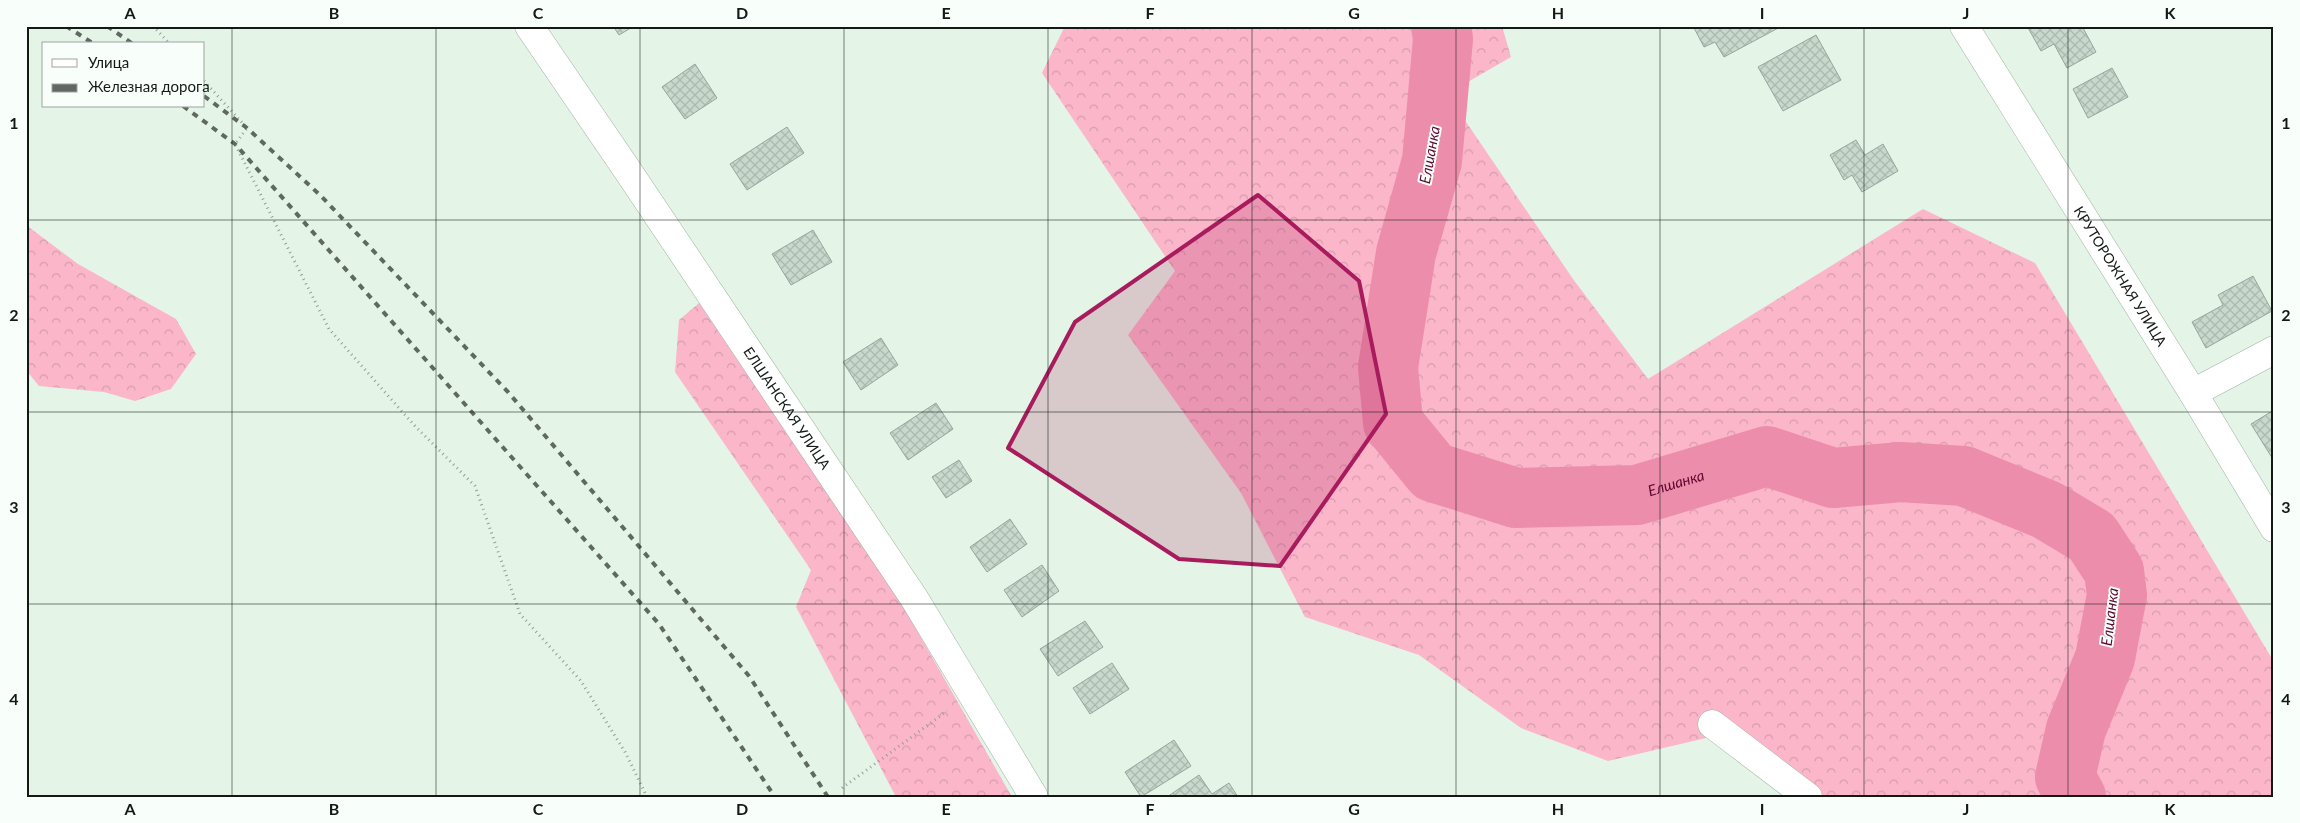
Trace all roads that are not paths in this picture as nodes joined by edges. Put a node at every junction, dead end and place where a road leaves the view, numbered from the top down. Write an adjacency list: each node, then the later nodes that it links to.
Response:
1 (529, 26): 7 (main road, ЕЛШАНСКАЯ УЛИЦА)
2 (1964, 26): 4 (main road, КРУТОРОЖНАЯ УЛИЦА)
3 (2274, 350): 4 (main road)
4 (2193, 393): 5 (main road, КРУТОРОЖНАЯ УЛИЦА)
5 (2274, 528)
6 (1712, 724): 8 (main road)
7 (1034, 797)
8 (1808, 797)

